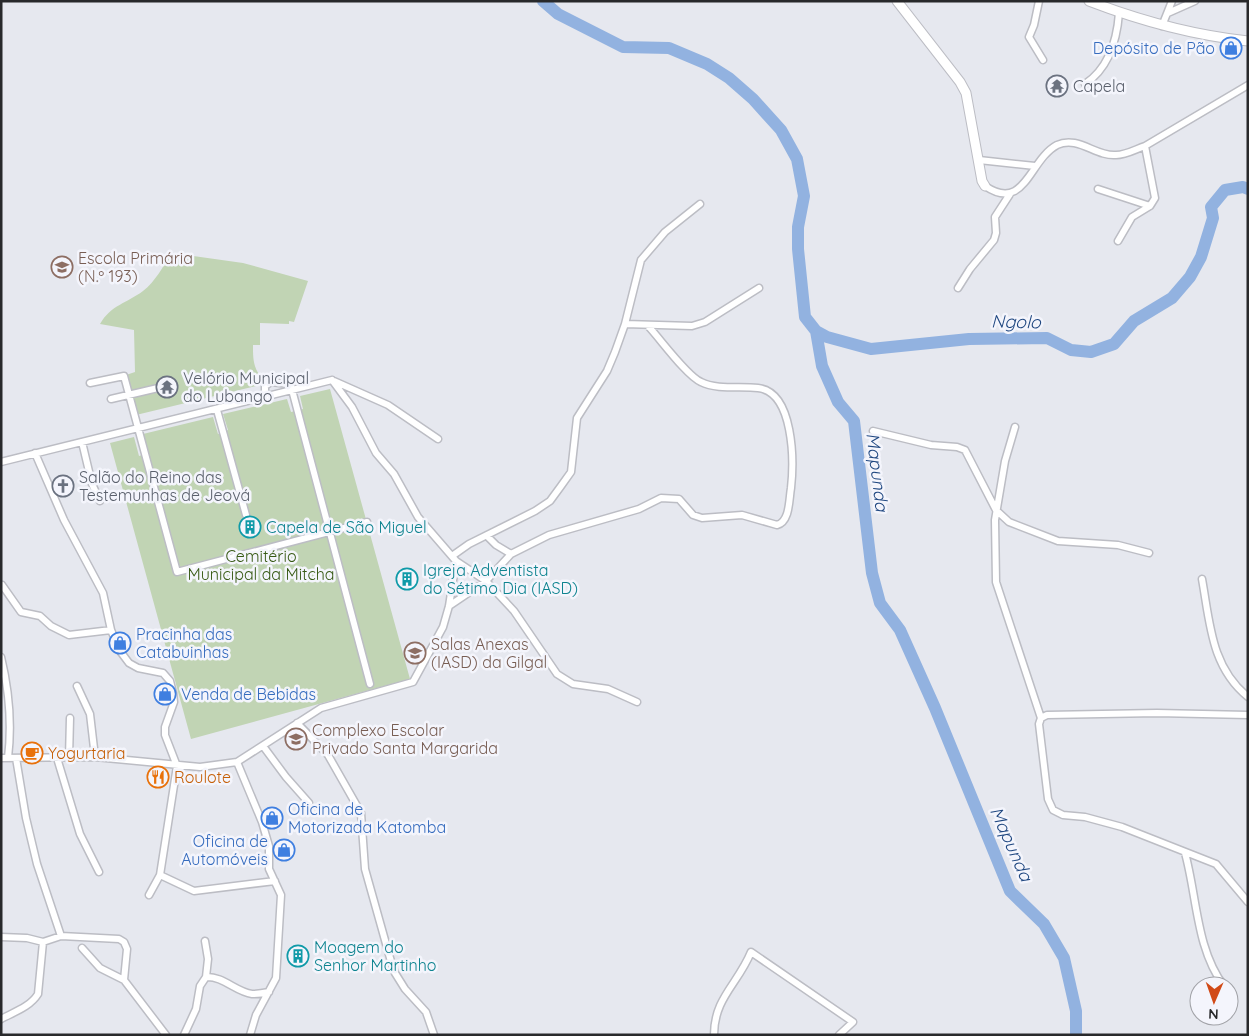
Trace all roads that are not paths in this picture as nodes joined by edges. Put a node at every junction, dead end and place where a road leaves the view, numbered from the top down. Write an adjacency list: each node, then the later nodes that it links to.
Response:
1 (897, 1): 14 (street)
2 (1039, 1): 10 (street)
3 (1089, 1): 6 (street)
4 (1172, 1): 7 (street)
5 (1195, 1): 7 (street)
6 (1119, 13): 8 (street); 11 (street)
7 (1168, 13): 8 (street)
8 (1162, 26): 9 (street)
9 (1248, 41)
10 (1043, 60)
11 (1086, 84)
12 (1248, 86): 13 (street)
13 (1145, 146): 15 (street); 20 (street)
14 (978, 160): 15 (street); 16 (street)
15 (1035, 166): 18 (street)
16 (985, 186): 18 (street)
17 (1098, 189): 20 (street)
18 (1010, 194): 23 (street)
19 (700, 204): 24 (street)
20 (1150, 206): 21 (street)
21 (1118, 241)
22 (759, 288): 25 (street)
23 (958, 288)
24 (625, 324): 25 (street); 46 (street)
25 (649, 327): 48 (street)
26 (332, 380): 29 (street); 37 (street); 49 (street)
27 (90, 383): 30 (street)
28 (158, 388): 30 (street)
29 (293, 392): 31 (street); 31 (street); 45 (street)
30 (128, 395): 32 (street); 35 (street)
31 (265, 398): 33 (street)
32 (111, 399)
33 (216, 410): 35 (street); 43 (street)
34 (1015, 427): 42 (street)
35 (137, 429): 38 (street); 45 (street)
36 (873, 431): 42 (street)
37 (438, 439)
38 (82, 442): 39 (street); 41 (street)
39 (35, 453): 40 (street); 54 (street)
40 (1, 462)
41 (100, 501)
42 (996, 510): 47 (street); 62 (street)
43 (246, 515)
44 (367, 522): 45 (street)
45 (329, 532): 56 (street)
46 (487, 536): 48 (street); 49 (street)
47 (1149, 553)
48 (511, 554): 51 (street)
49 (454, 558): 51 (street); 53 (street)
50 (1202, 579): 58 (street)
51 (486, 580): 53 (street); 59 (street)
52 (2, 585): 54 (street)
53 (449, 606): 63 (street)
54 (111, 630): 71 (street)
55 (1, 657): 66 (street)
56 (370, 684)
57 (77, 686): 65 (street)
58 (1248, 697)
59 (637, 702)
60 (1248, 715): 62 (street)
61 (70, 718): 69 (street)
62 (1041, 718): 73 (street)
63 (298, 724): 64 (street); 92 (street)
64 (263, 746): 70 (street); 72 (street)
65 (95, 757): 69 (street); 71 (street)
66 (5, 758): 67 (street)
67 (16, 758): 68 (street); 79 (street)
68 (57, 758): 69 (street); 74 (street)
69 (69, 758)
70 (237, 762): 71 (street); 76 (street)
71 (177, 766): 75 (street)
72 (309, 803)
73 (1185, 853): 78 (street); 84 (street)
74 (99, 872)
75 (160, 875): 76 (street); 77 (street)
76 (275, 881): 87 (street)
77 (149, 896)
78 (1248, 902)
79 (62, 936): 82 (street); 86 (street)
80 (1, 937): 82 (street)
81 (205, 941): 85 (street)
82 (43, 942): 88 (street)
83 (82, 948): 86 (street)
84 (1217, 976)
85 (206, 977): 87 (street); 90 (street)
86 (124, 980): 89 (street)
87 (269, 992): 91 (street)
88 (1, 1019)
89 (166, 1035)
90 (184, 1035)
91 (250, 1035)
92 (434, 1035)
93 (714, 1035): 94 (street)
94 (839, 1035)

